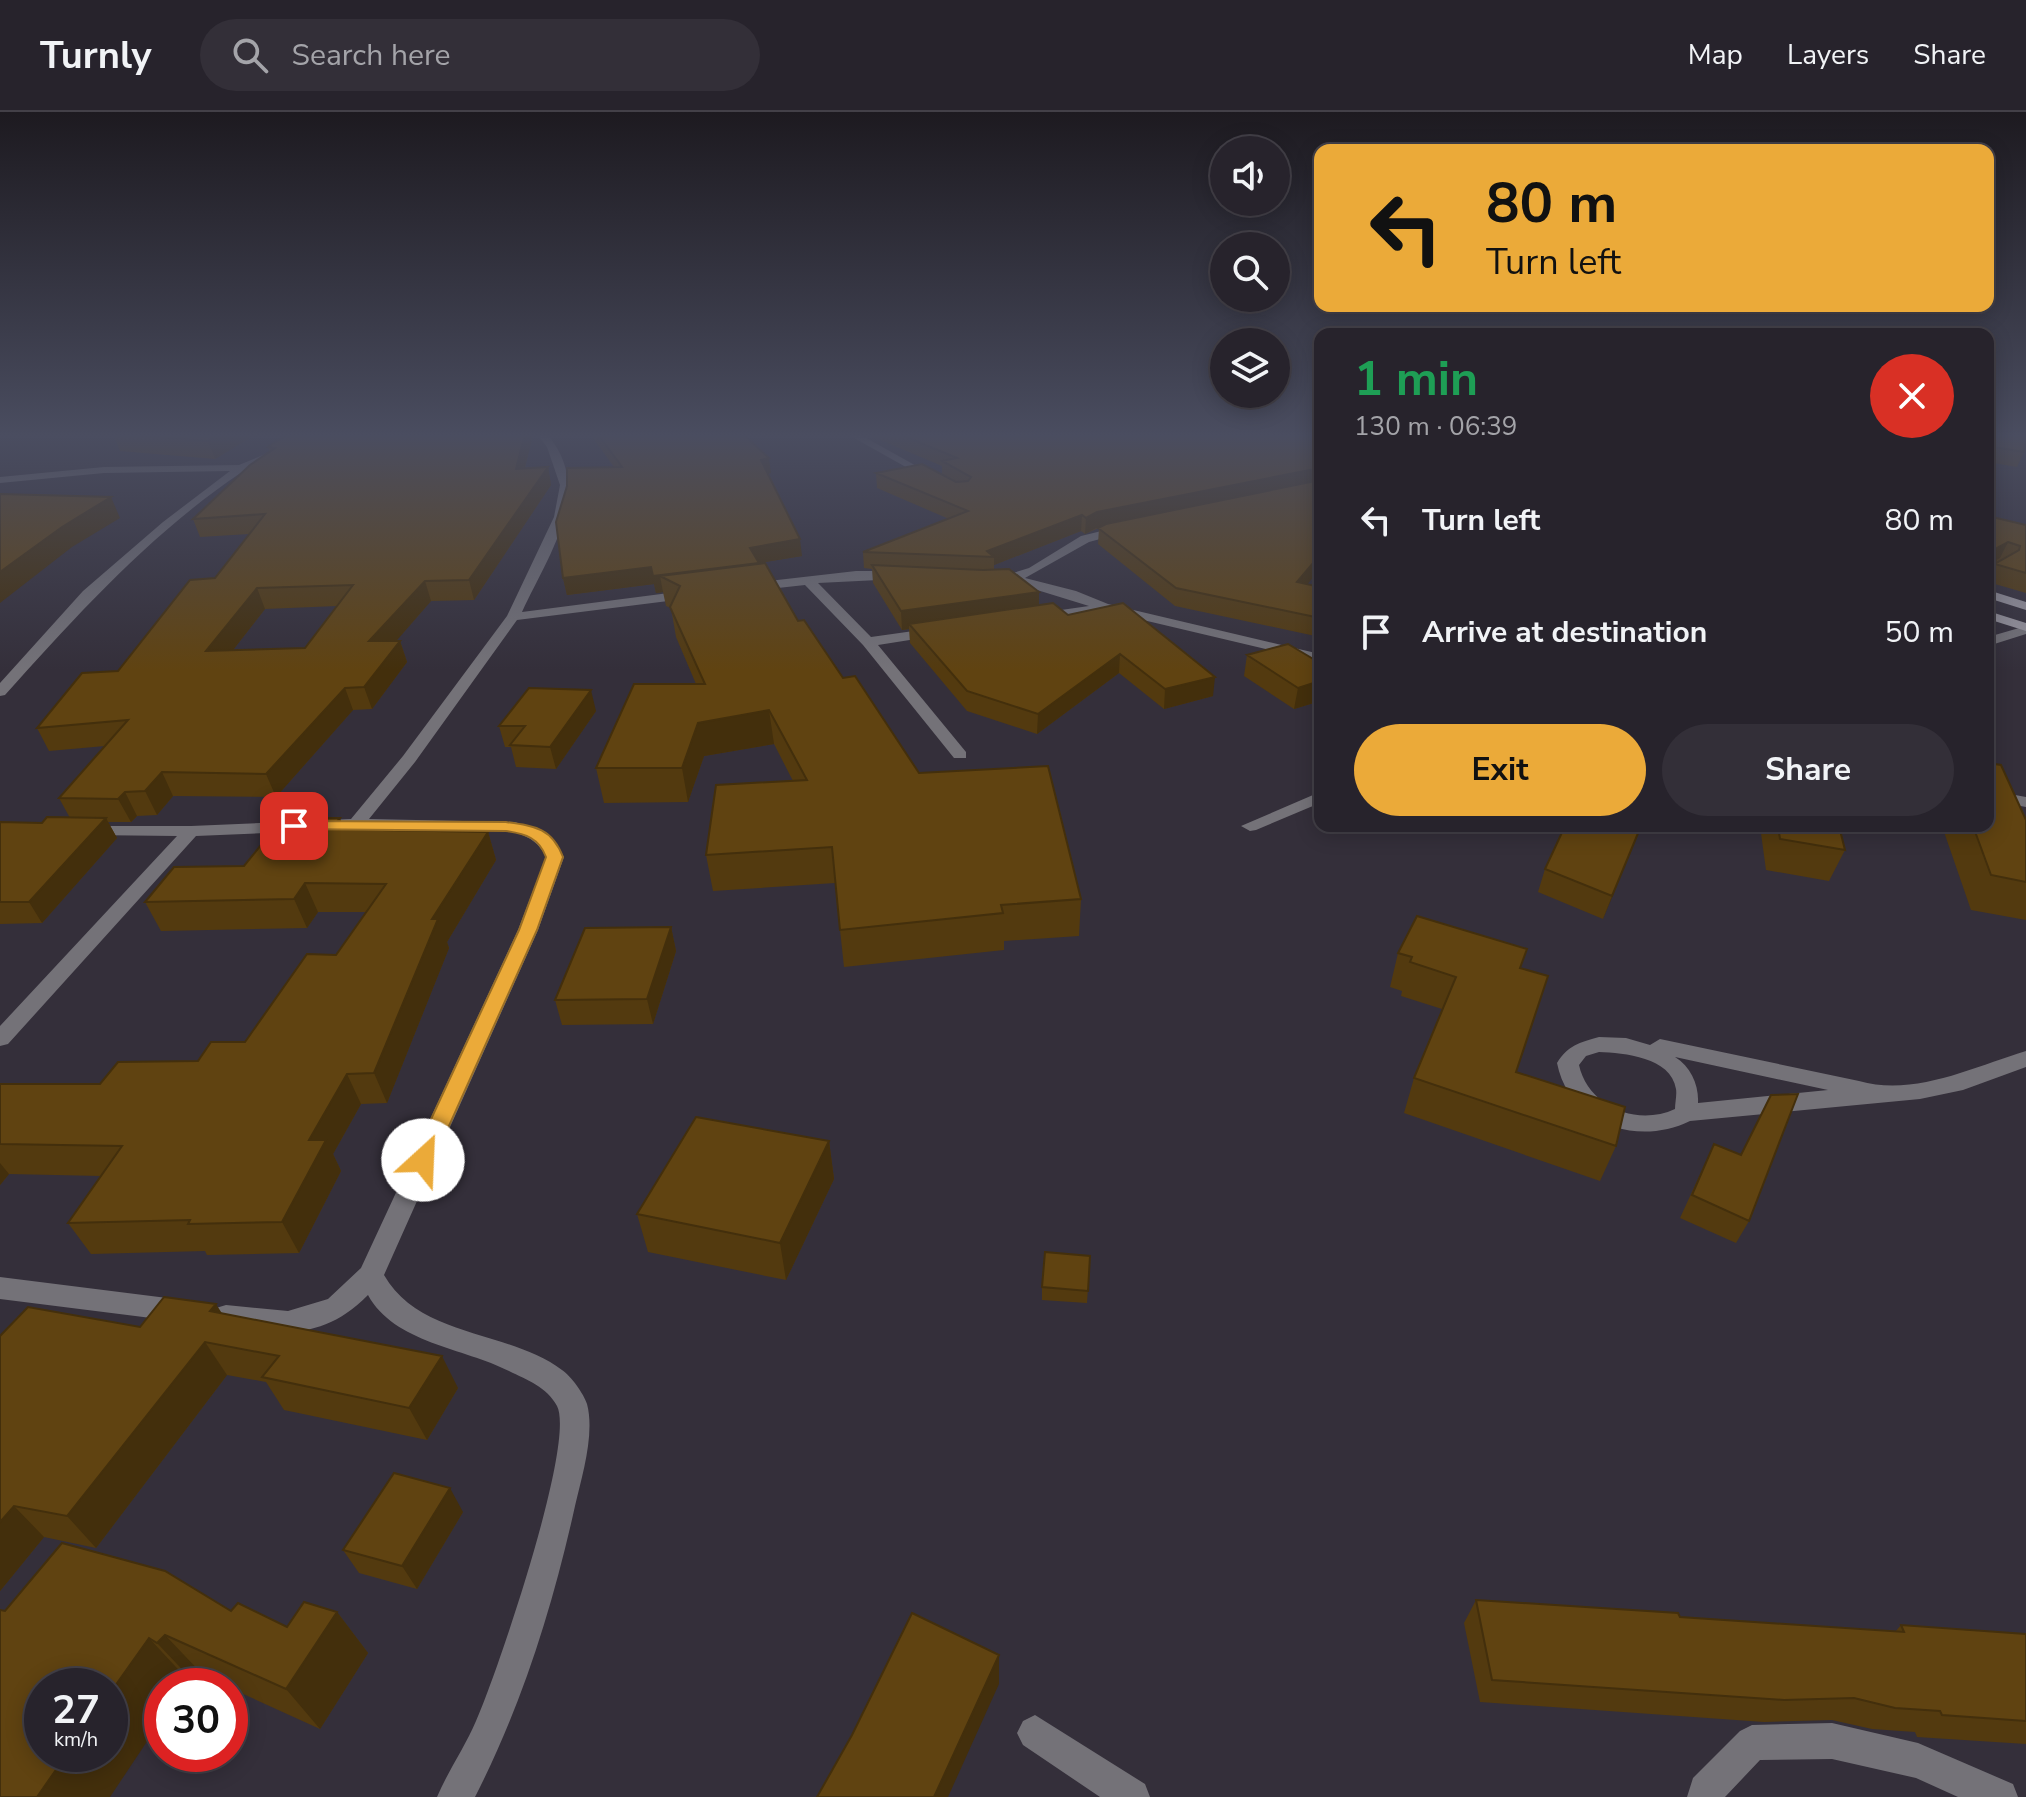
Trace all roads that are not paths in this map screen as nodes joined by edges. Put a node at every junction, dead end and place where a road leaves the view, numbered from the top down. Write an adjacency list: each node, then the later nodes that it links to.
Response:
1 (182, 513): 21 (street)
2 (561, 513): 13 (street)
3 (1141, 526): 5 (street)
4 (920, 576): 7 (street)
5 (1014, 579): 6 (street); 12 (street)
6 (976, 580)
7 (809, 581): 8 (street); 19 (street)
8 (731, 589)
9 (700, 593): 13 (street)
10 (1994, 596): 11 (main road)
11 (2026, 606)
12 (1104, 607): 15 (street); 20 (street)
13 (513, 617): 26 (street)
14 (1994, 617): 16 (main road)
15 (1025, 619)
16 (2026, 628): 18 (street)
17 (947, 631): 19 (street)
18 (1994, 640)
19 (868, 642): 22 (street)
20 (1314, 657)
21 (0, 692)
22 (960, 755)
23 (1994, 796): 25 (street)
24 (1314, 799): 27 (street)
25 (2026, 802)
26 (356, 824): 29 (street); 35 (street)
27 (1250, 826)
28 (71, 829): 29 (street)
29 (191, 831): 30 (street)
30 (0, 1039)
31 (1658, 1056): 33 (street); 34 (street); 34 (street)
32 (2026, 1059): 33 (street)
33 (1879, 1093): 34 (street)
34 (1686, 1113)
35 (371, 1275): 36 (street); 38 (street)
36 (0, 1288)
37 (1035, 1733): 39 (street)
38 (455, 1797)
39 (1132, 1797)
40 (1705, 1797): 41 (street)
41 (2000, 1797)

